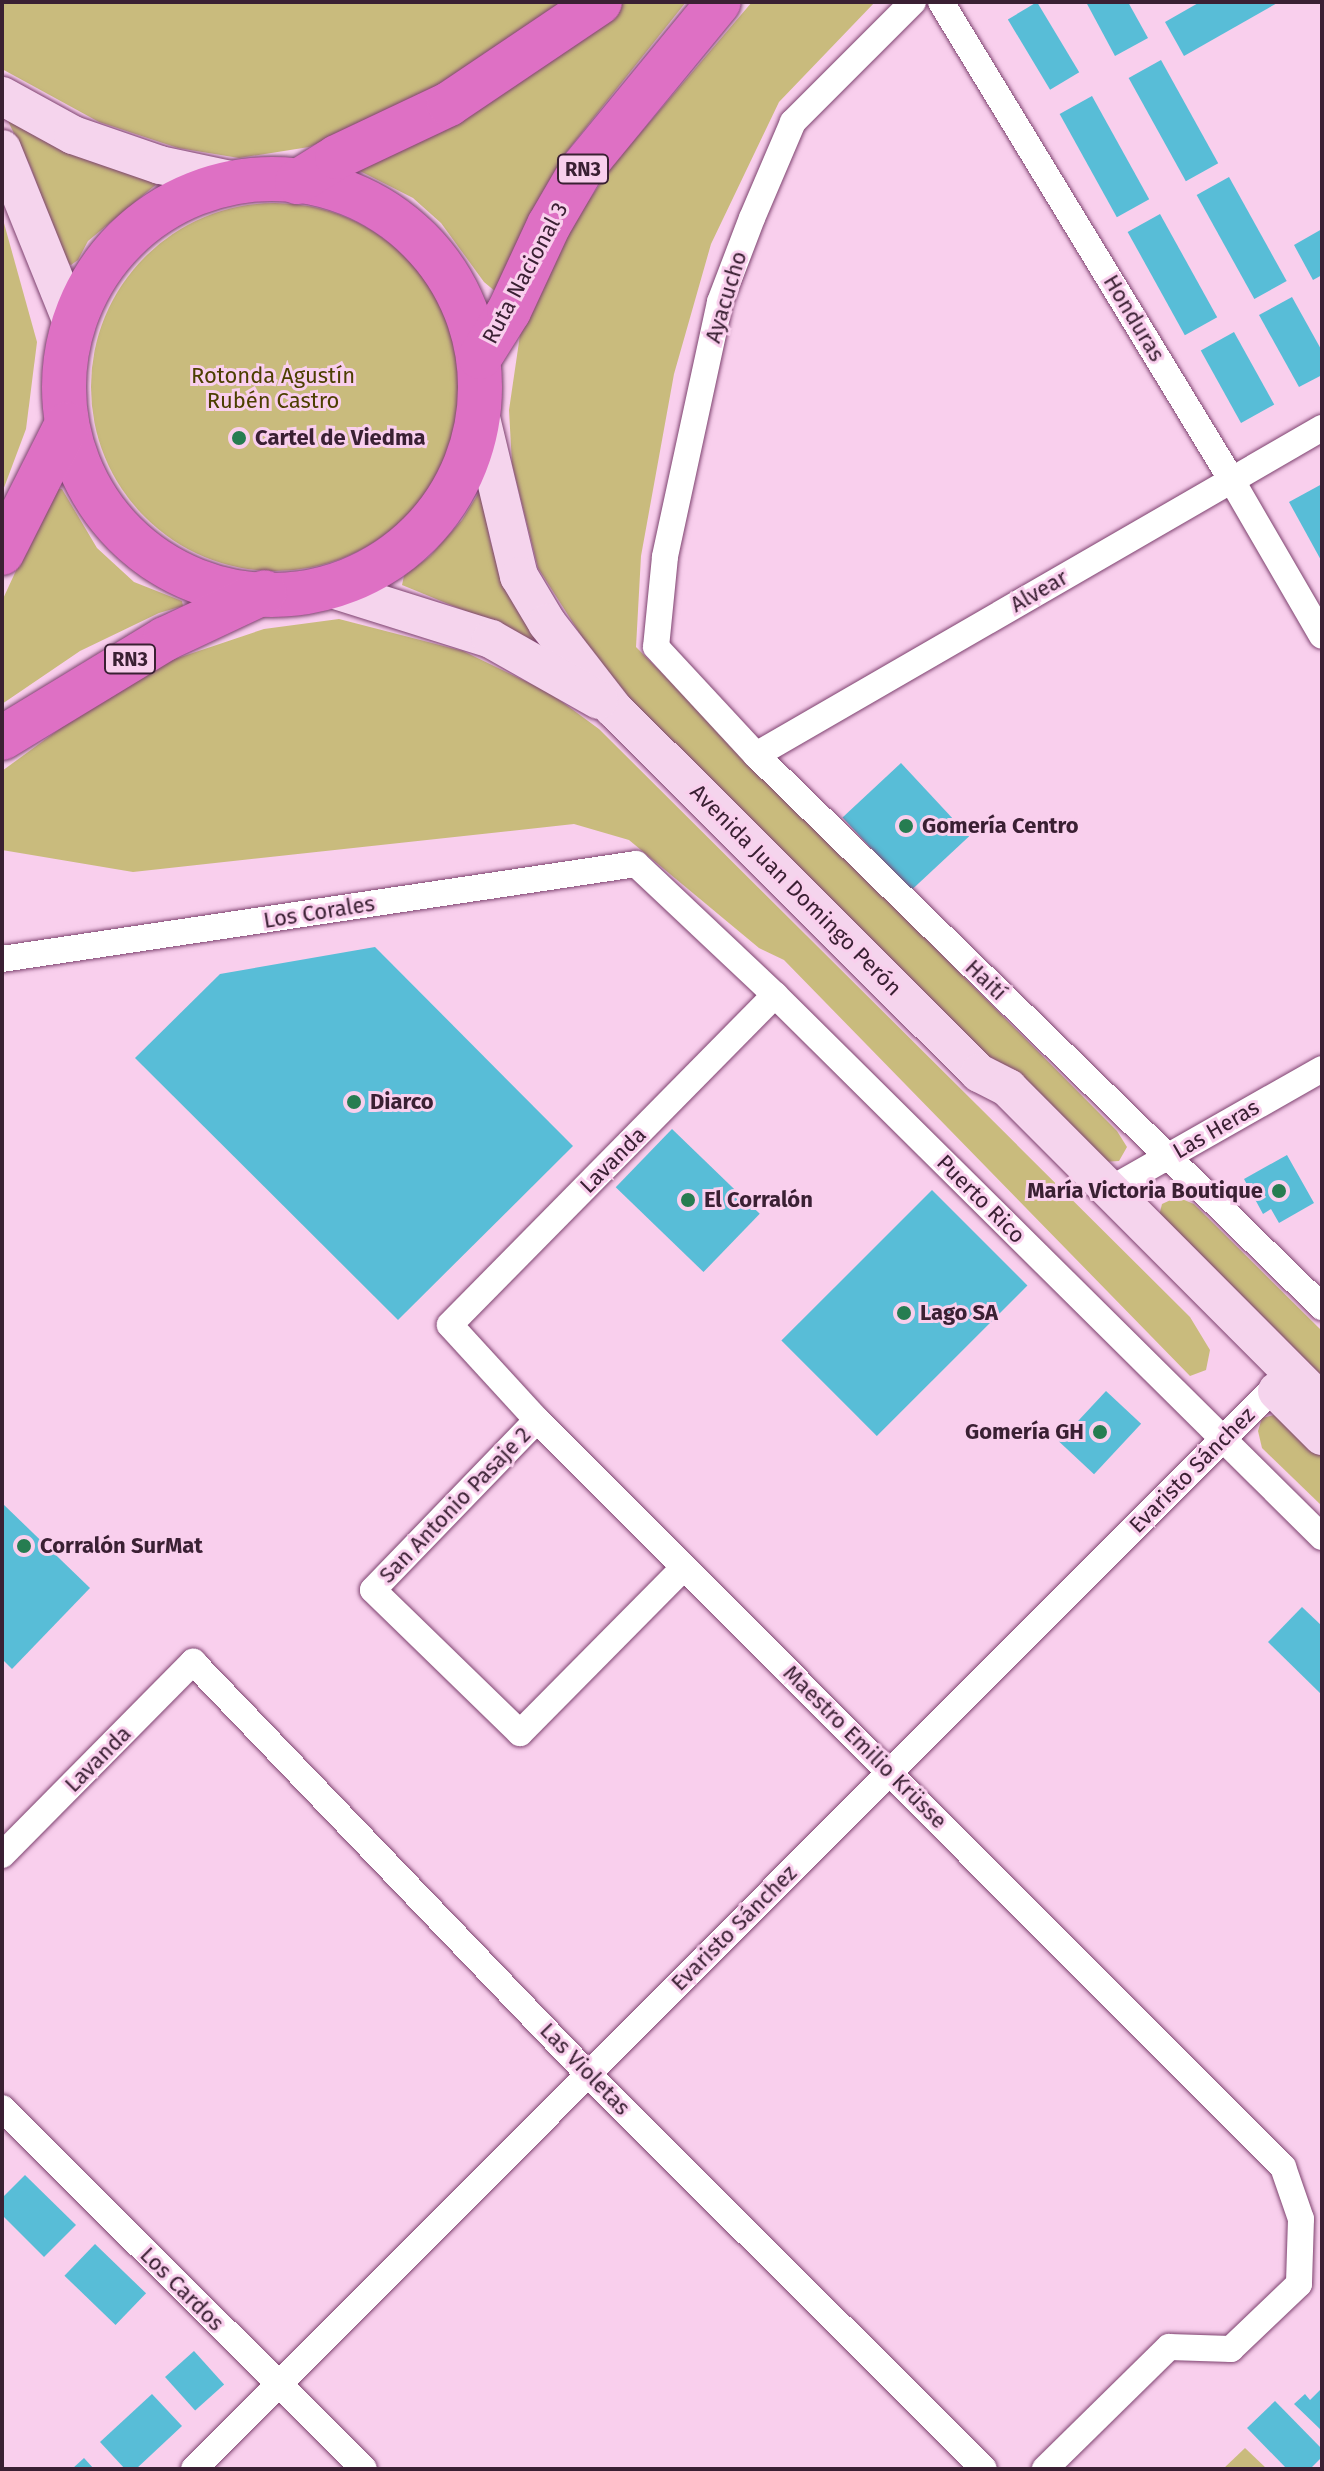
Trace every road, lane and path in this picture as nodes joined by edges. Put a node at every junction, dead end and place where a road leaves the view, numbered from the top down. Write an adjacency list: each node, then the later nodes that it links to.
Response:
1 (600, 2): 8 (highway)
2 (719, 2): 10 (highway, Ruta Nacional 3 / RN3)
3 (913, 2): 19 (street, Ayacucho)
4 (941, 2): 14 (street, Honduras)
5 (2, 96): 7 (main road)
6 (2, 149): 9 (main road)
7 (240, 182): 8 (highway, Ruta Nacional 3 / RN3); 9 (highway, Ruta Nacional 3 / RN3)
8 (297, 182): 10 (highway, Ruta Nacional 3 / RN3)
9 (72, 322): 12 (highway, Ruta Nacional 3 / RN3)
10 (480, 357): 11 (highway, Ruta Nacional 3 / RN3)
11 (481, 418): 16 (highway, Ruta Nacional 3 / RN3); 20 (main road, Avenida Juan Domingo Perón)
12 (67, 424): 15 (highway, Ruta Nacional 3 / RN3); 17 (highway, Ruta Nacional 3 / RN3)
13 (1322, 428): 14 (street, Alvear)
14 (1231, 479): 18 (street, Honduras); 22 (street, Alvear)
15 (2, 553)
16 (326, 587): 17 (highway, Ruta Nacional 3 / RN3); 20 (main road, Avenida Juan Domingo Perón)
17 (266, 592): 21 (highway, Ruta Nacional 3 / RN3)
18 (1322, 636)
19 (656, 647): 22 (street, Haití)
20 (613, 708): 27 (main road, Avenida Juan Domingo Perón)
21 (2, 738)
22 (756, 755): 28 (street, Haití)
23 (636, 864): 24 (street, Los Corales); 25 (street, Puerto Rico)
24 (2, 959)
25 (775, 995): 31 (street, Lavanda); 36 (street, Puerto Rico)
26 (1322, 1069): 28 (street, Las Heras)
27 (979, 1073): 29 (main road, Avenida Juan Domingo Perón); 32 (main road, Avenida Juan Domingo Perón)
28 (1167, 1157): 29 (street, Las Heras); 30 (street, Haití)
29 (1109, 1190): 33 (main road, Avenida Juan Domingo Perón)
30 (1322, 1307)
31 (450, 1325): 34 (street, Maestro Emilio Krüsse)
32 (1274, 1388): 35 (main road, Avenida Juan Domingo Perón); 36 (street, Evaristo Sánchez)
33 (1322, 1403)
34 (537, 1420): 38 (street, Maestro Emilio Krüsse); 38 (street, San Antonio Pasaje 2)
35 (1322, 1436)
36 (1223, 1438): 37 (street, Puerto Rico); 40 (street, Evaristo Sánchez)
37 (1322, 1537)
38 (684, 1567): 40 (street, Maestro Emilio Krüsse)
39 (193, 1662): 41 (street, Lavanda); 42 (street, Las Violetas)
40 (890, 1772): 42 (street, Evaristo Sánchez); 48 (street, Maestro Emilio Krüsse)
41 (2, 1855)
42 (588, 2074): 44 (street, Evaristo Sánchez); 47 (street, Las Violetas)
43 (2, 2108): 44 (street, Los Cardos)
44 (277, 2386): 45 (street, Evaristo Sánchez); 46 (street, Los Cardos)
45 (194, 2469)
46 (364, 2469)
47 (984, 2469)
48 (1045, 2469)

